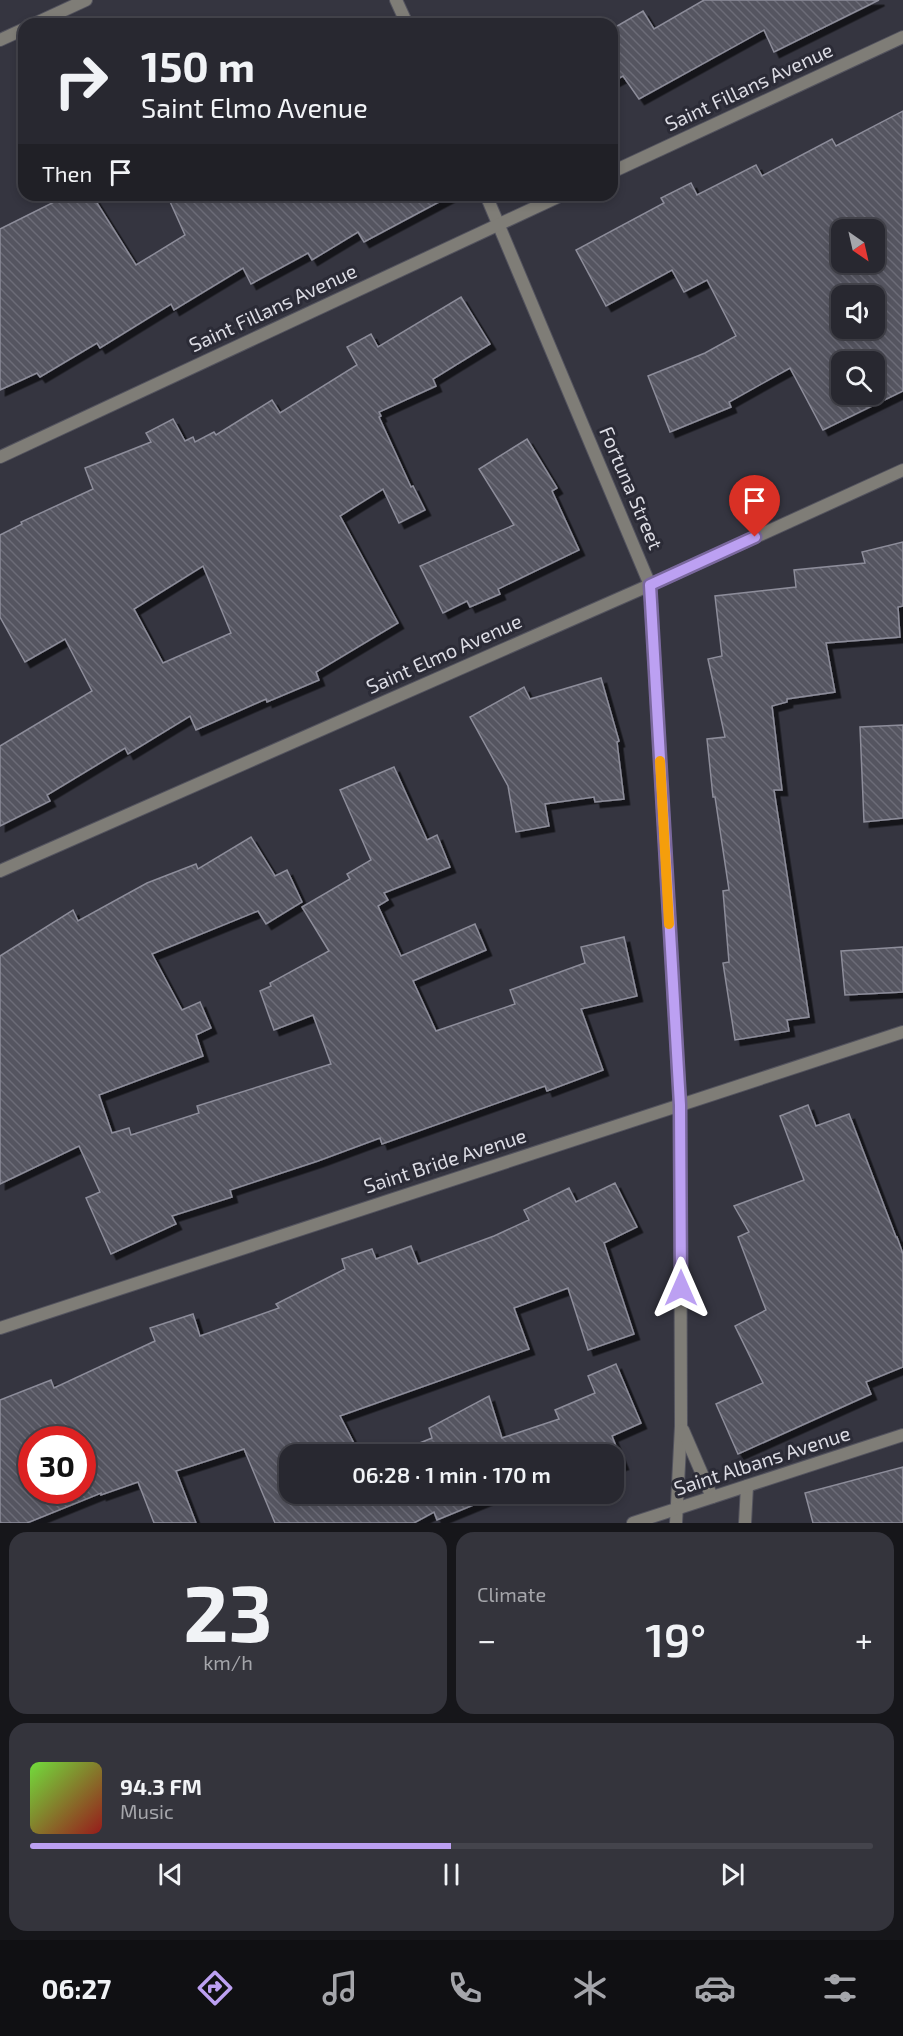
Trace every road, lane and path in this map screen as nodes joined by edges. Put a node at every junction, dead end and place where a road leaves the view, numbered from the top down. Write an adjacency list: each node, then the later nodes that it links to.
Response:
1 (86, 0): 3 (street)
2 (396, 0): 4 (street)
3 (47, 18)
4 (404, 18)
5 (18, 31): 7 (street)
6 (903, 37): 8 (street, Saint Fillans Avenue)
7 (0, 40)
8 (618, 169)
9 (489, 201): 11 (street, Fortuna Street)
10 (549, 201): 11 (street, Saint Fillans Avenue)
11 (500, 224): 12 (street, Saint Fillans Avenue); 14 (street, Fortuna Street)
12 (0, 457)
13 (903, 470): 14 (street, Saint Elmo Avenue)
14 (650, 585): 15 (street, Saint Elmo Avenue); 17 (street, Fortuna Street)
15 (0, 871)
16 (903, 1032): 17 (street, Saint Bride Avenue)
17 (680, 1105): 18 (street, Saint Bride Avenue); 19 (street, Fortuna Street)
18 (0, 1328)
19 (681, 1426): 22 (street, Fortuna Street); 23 (street, Fortuna Street)
20 (903, 1435): 21 (street, Saint Albans Avenue)
21 (747, 1486): 22 (street, Saint Albans Avenue); 26 (street)
22 (712, 1497): 23 (street, Saint Albans Avenue)
23 (676, 1509): 24 (street, Saint Albans Avenue); 25 (street, Fortuna Street)
24 (633, 1523)
25 (676, 1523)
26 (745, 1523)

